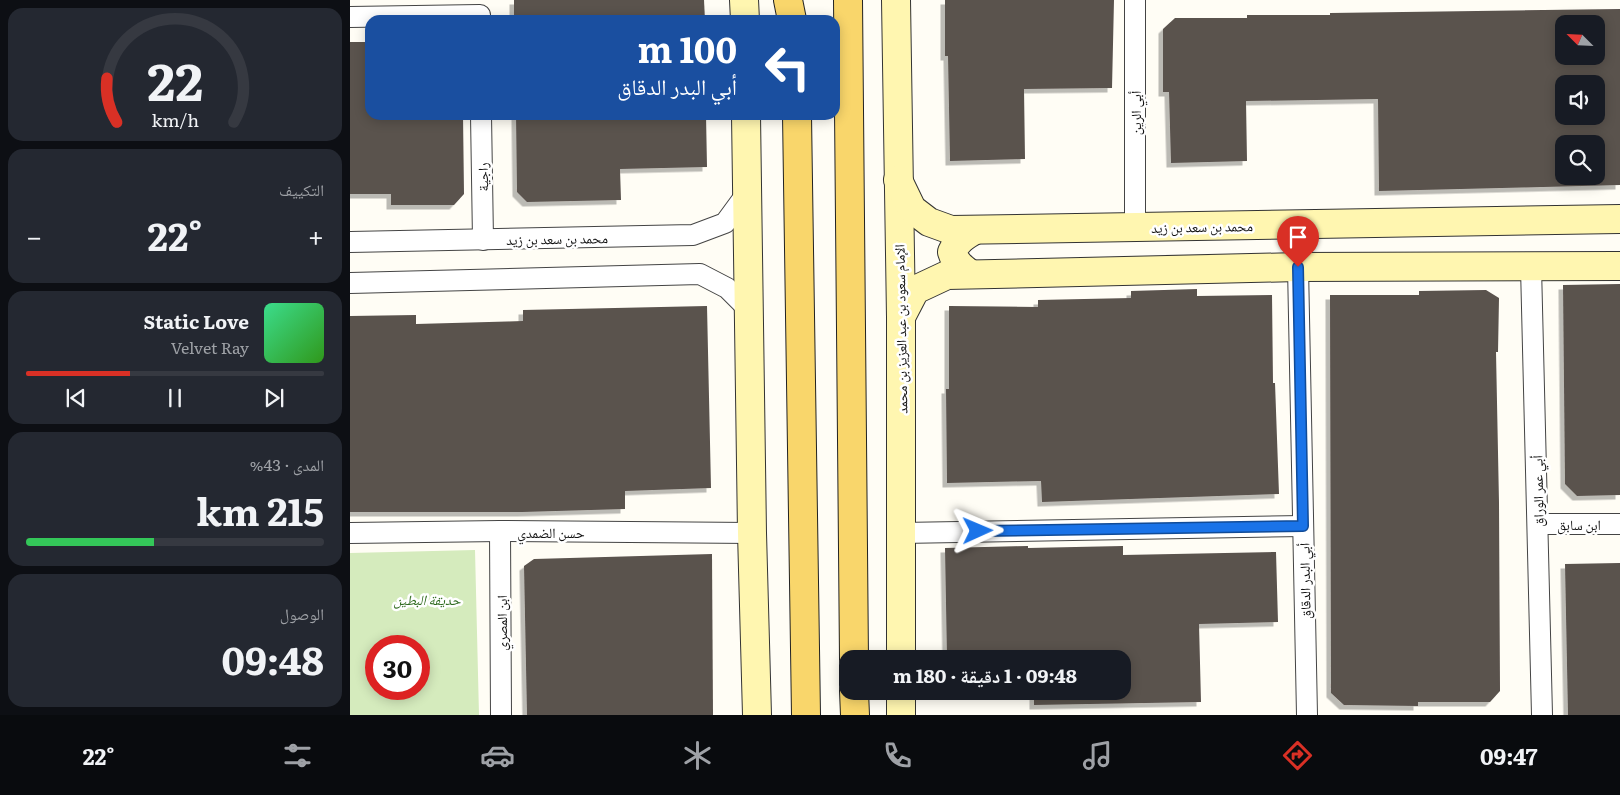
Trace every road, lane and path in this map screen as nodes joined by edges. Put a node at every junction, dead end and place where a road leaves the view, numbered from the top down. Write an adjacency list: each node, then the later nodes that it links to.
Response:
1 (744, 0): 9 (street)
2 (788, 0): 10 (main road)
3 (795, 0): 11 (main road)
4 (848, 0): 38 (main road)
5 (896, 0): 17 (street, الإمام سعود بن عبد العزيز بن محمد)
6 (1135, 0): 20 (street, أبي الرين)
7 (480, 12): 8 (street)
8 (402, 15)
9 (745, 15)
10 (792, 15)
11 (794, 15)
12 (365, 16): 13 (street)
13 (350, 17)
14 (481, 120): 22 (street, راجية)
15 (746, 120): 18 (street)
16 (797, 120): 44 (main road)
17 (898, 180): 21 (street, محمد بن سعد بن زيد); 30 (street, الإمام سعود بن عبد العزيز بن محمد)
18 (747, 193): 22 (street, محمد بن سعد بن زيد); 29 (street)
19 (1620, 219): 20 (street, محمد بن سعد بن زيد)
20 (1135, 227): 21 (street, محمد بن سعد بن زيد)
21 (975, 230): 27 (street)
22 (482, 240): 23 (street, محمد بن سعد بن زيد)
23 (350, 242)
24 (1620, 266): 26 (street)
25 (1298, 267): 26 (street); 27 (street); 33 (street, أبي البدر الدقاق)
26 (1531, 267): 31 (street, أبي عمر الوراق)
27 (969, 273): 30 (street)
28 (350, 283): 29 (street)
29 (749, 310): 37 (street)
30 (901, 317): 35 (street, الإمام سعود بن عبد العزيز بن محمد)
31 (1538, 524): 32 (street, ابن سابق); 48 (street, أبي عمر الوراق)
32 (1620, 524)
33 (1303, 526): 35 (street); 47 (street, أبي البدر الدقاق)
34 (500, 531): 36 (street, حسن الضمدي); 37 (street, حسن الضمدي); 42 (street, ابن المصري)
35 (901, 532): 39 (street, الإمام سعود بن عبد العزيز بن محمد)
36 (350, 533)
37 (752, 534): 43 (street)
38 (854, 650)
39 (901, 650)
40 (854, 700): 45 (main road)
41 (901, 700): 46 (street)
42 (501, 715)
43 (757, 715)
44 (806, 715)
45 (854, 715)
46 (901, 715)
47 (1307, 715)
48 (1542, 715)

